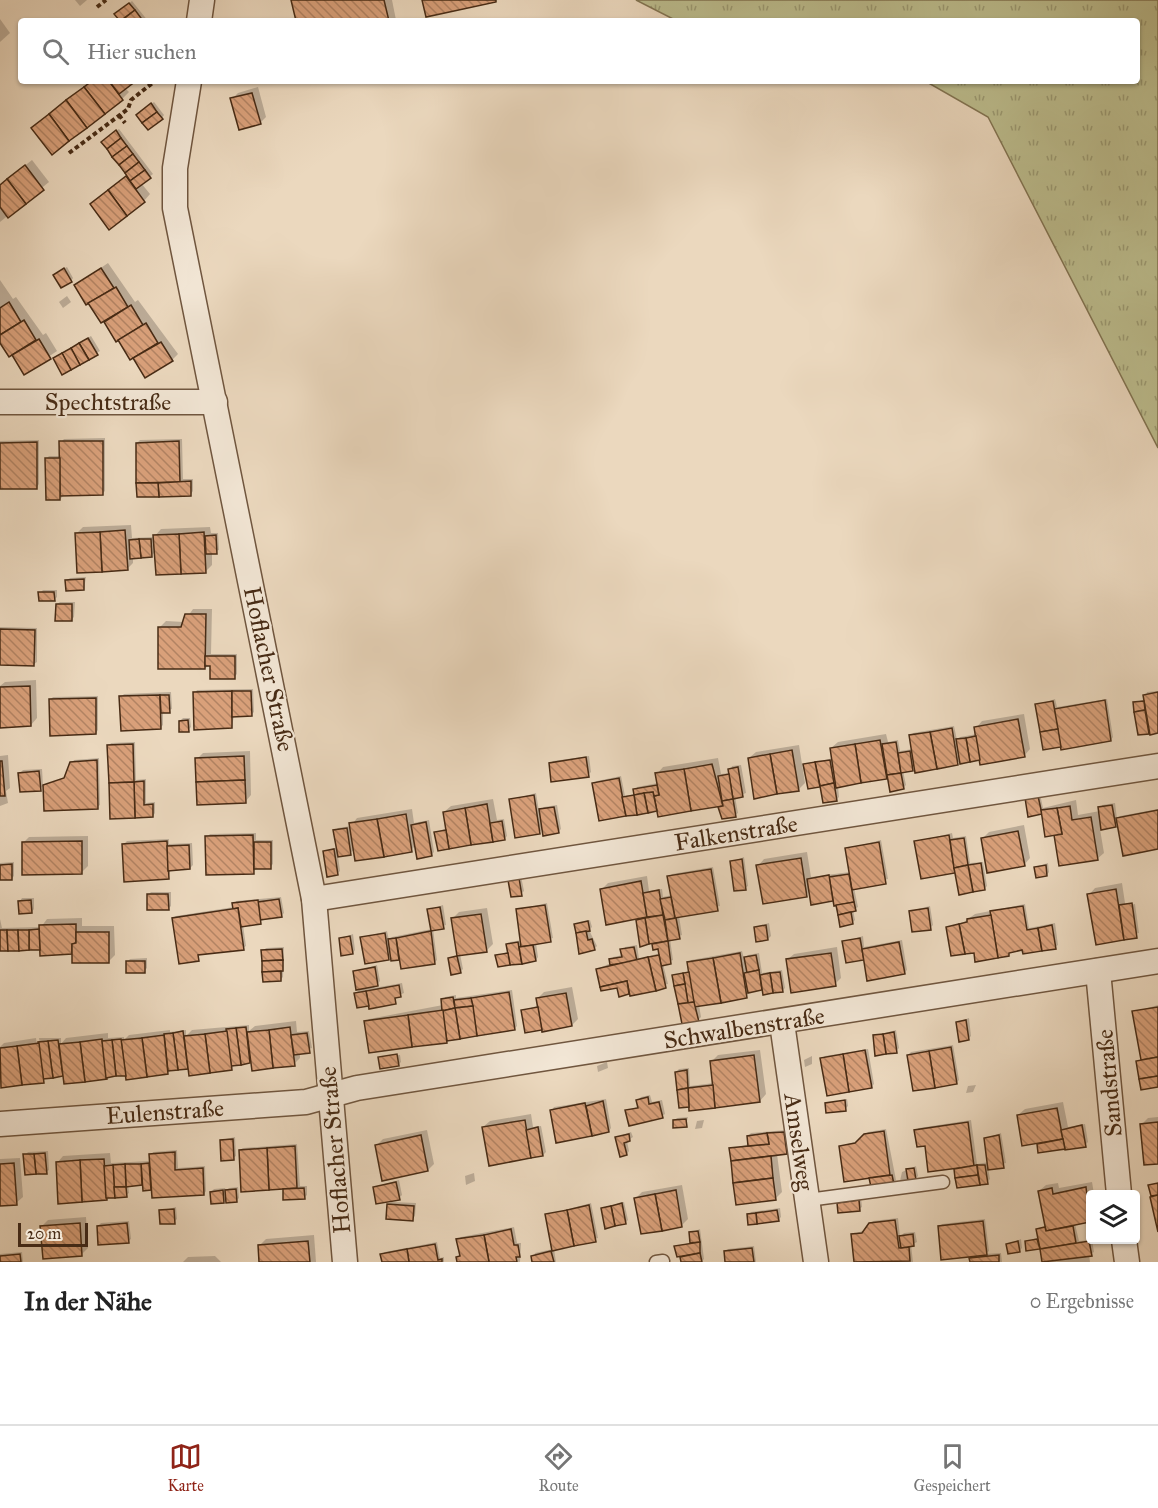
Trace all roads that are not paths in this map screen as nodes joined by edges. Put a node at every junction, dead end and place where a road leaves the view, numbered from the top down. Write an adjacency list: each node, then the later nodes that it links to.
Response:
1 (202, 0): 2 (street)
2 (199, 18)
3 (189, 84): 5 (street, Hoflacher Straße)
4 (0, 402): 5 (street, Spechtstraße)
5 (215, 402): 7 (street, Hoflacher Straße)
6 (1158, 766): 7 (street, Falkenstraße)
7 (314, 899): 11 (street, Hoflacher Straße)
8 (1158, 962): 9 (street, Schwalbenstraße)
9 (1098, 971): 10 (street, Schwalbenstraße); 14 (street, Sandstraße)
10 (782, 1023): 11 (street, Schwalbenstraße); 15 (street, Amselweg)
11 (330, 1095): 12 (street, Eulenstraße); 17 (street, Hoflacher Straße)
12 (0, 1124)
13 (943, 1182): 15 (lane)
14 (1119, 1190)
15 (808, 1200): 18 (street, Amselweg)
16 (1124, 1244): 19 (street)
17 (345, 1262)
18 (816, 1262)
19 (1126, 1262)

